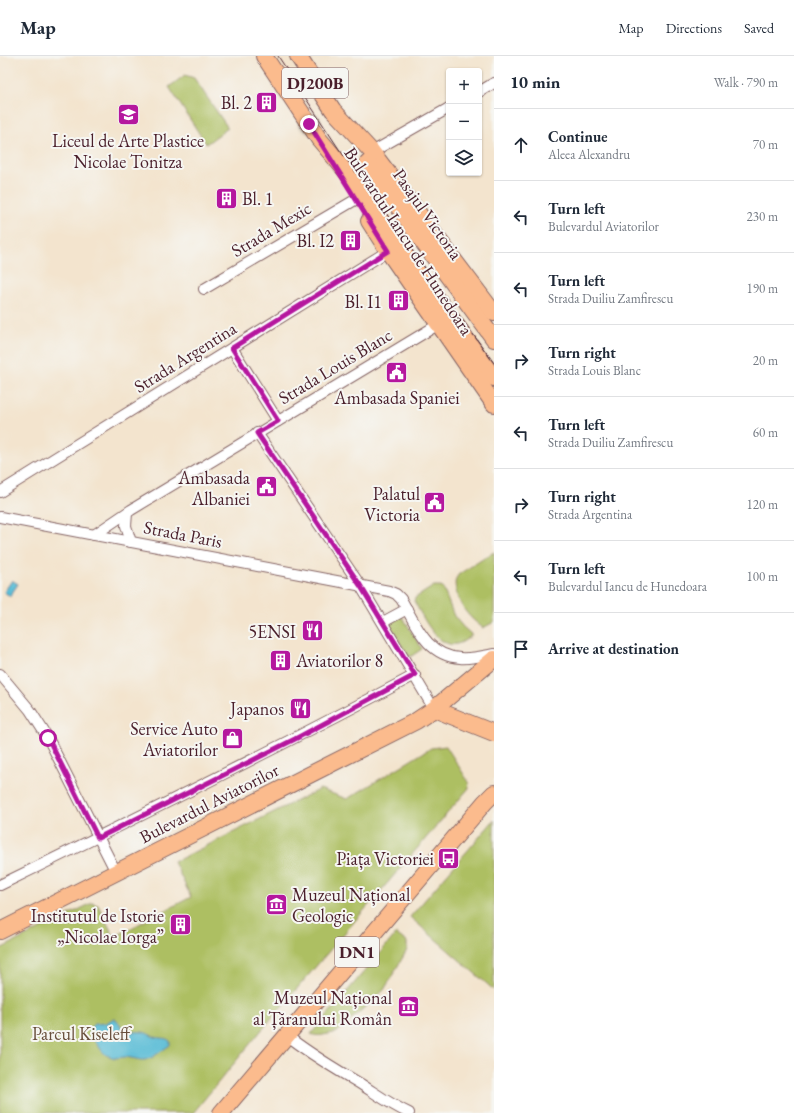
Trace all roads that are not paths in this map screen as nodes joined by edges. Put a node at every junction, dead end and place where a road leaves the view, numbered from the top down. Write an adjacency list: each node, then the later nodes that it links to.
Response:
1 (264, 56): 8 (main road, Bulevardul Iancu de Hunedoara / DJ200B)
2 (298, 56): 5 (main road, Bulevardul Iancu de Hunedoara / DJ200B)
3 (494, 83): 4 (street)
4 (482, 90)
5 (333, 110): 7 (main road, Bulevardul Iancu de Hunedoara / DJ200B); 13 (main road, Pasajul Victoria)
6 (446, 110): 7 (street)
7 (372, 152): 11 (main road, Bulevardul Iancu de Hunedoara / DJ200B)
8 (360, 197): 9 (main road, Bulevardul Iancu de Hunedoara / DJ200B); 10 (street, Strada Mexic); 15 (main road)
9 (388, 251): 12 (main road, Bulevardul Iancu de Hunedoara / DJ200B); 14 (street, Strada Argentina)
10 (204, 289)
11 (494, 313)
12 (439, 324): 16 (main road, Bulevardul Iancu de Hunedoara / DJ200B); 17 (street, Strada Louis Blanc)
13 (494, 339)
14 (232, 348): 17 (street); 19 (street, Strada Argentina)
15 (494, 378)
16 (494, 404)
17 (278, 421): 18 (street, Strada Louis Blanc)
18 (257, 433): 20 (street, Strada Louis Blanc); 24 (street)
19 (0, 492)
20 (127, 513): 22 (street, Strada Louis Blanc); 23 (street)
21 (0, 517): 22 (street, Strada Paris)
22 (94, 534): 23 (street, Strada Paris)
23 (131, 542): 24 (street, Strada Paris)
24 (360, 585): 25 (street, Strada Paris); 26 (street)
25 (407, 609): 26 (street); 27 (street, Strada Paris)
26 (383, 622): 30 (street)
27 (494, 654)
28 (494, 659): 31 (main road)
29 (0, 674): 34 (street)
30 (415, 675): 31 (street); 34 (street, Bulevardul Aviatorilor)
31 (434, 709): 32 (main road); 35 (main road, Bulevardul Aviatorilor)
32 (494, 733)
33 (494, 792): 38 (main road, DN1)
34 (98, 838): 35 (street); 36 (street, Bulevardul Aviatorilor)
35 (116, 872): 37 (main road, Bulevardul Aviatorilor)
36 (0, 885)
37 (0, 931)
38 (286, 1035): 39 (main road, DN1); 40 (street)
39 (220, 1113)
40 (409, 1113)

